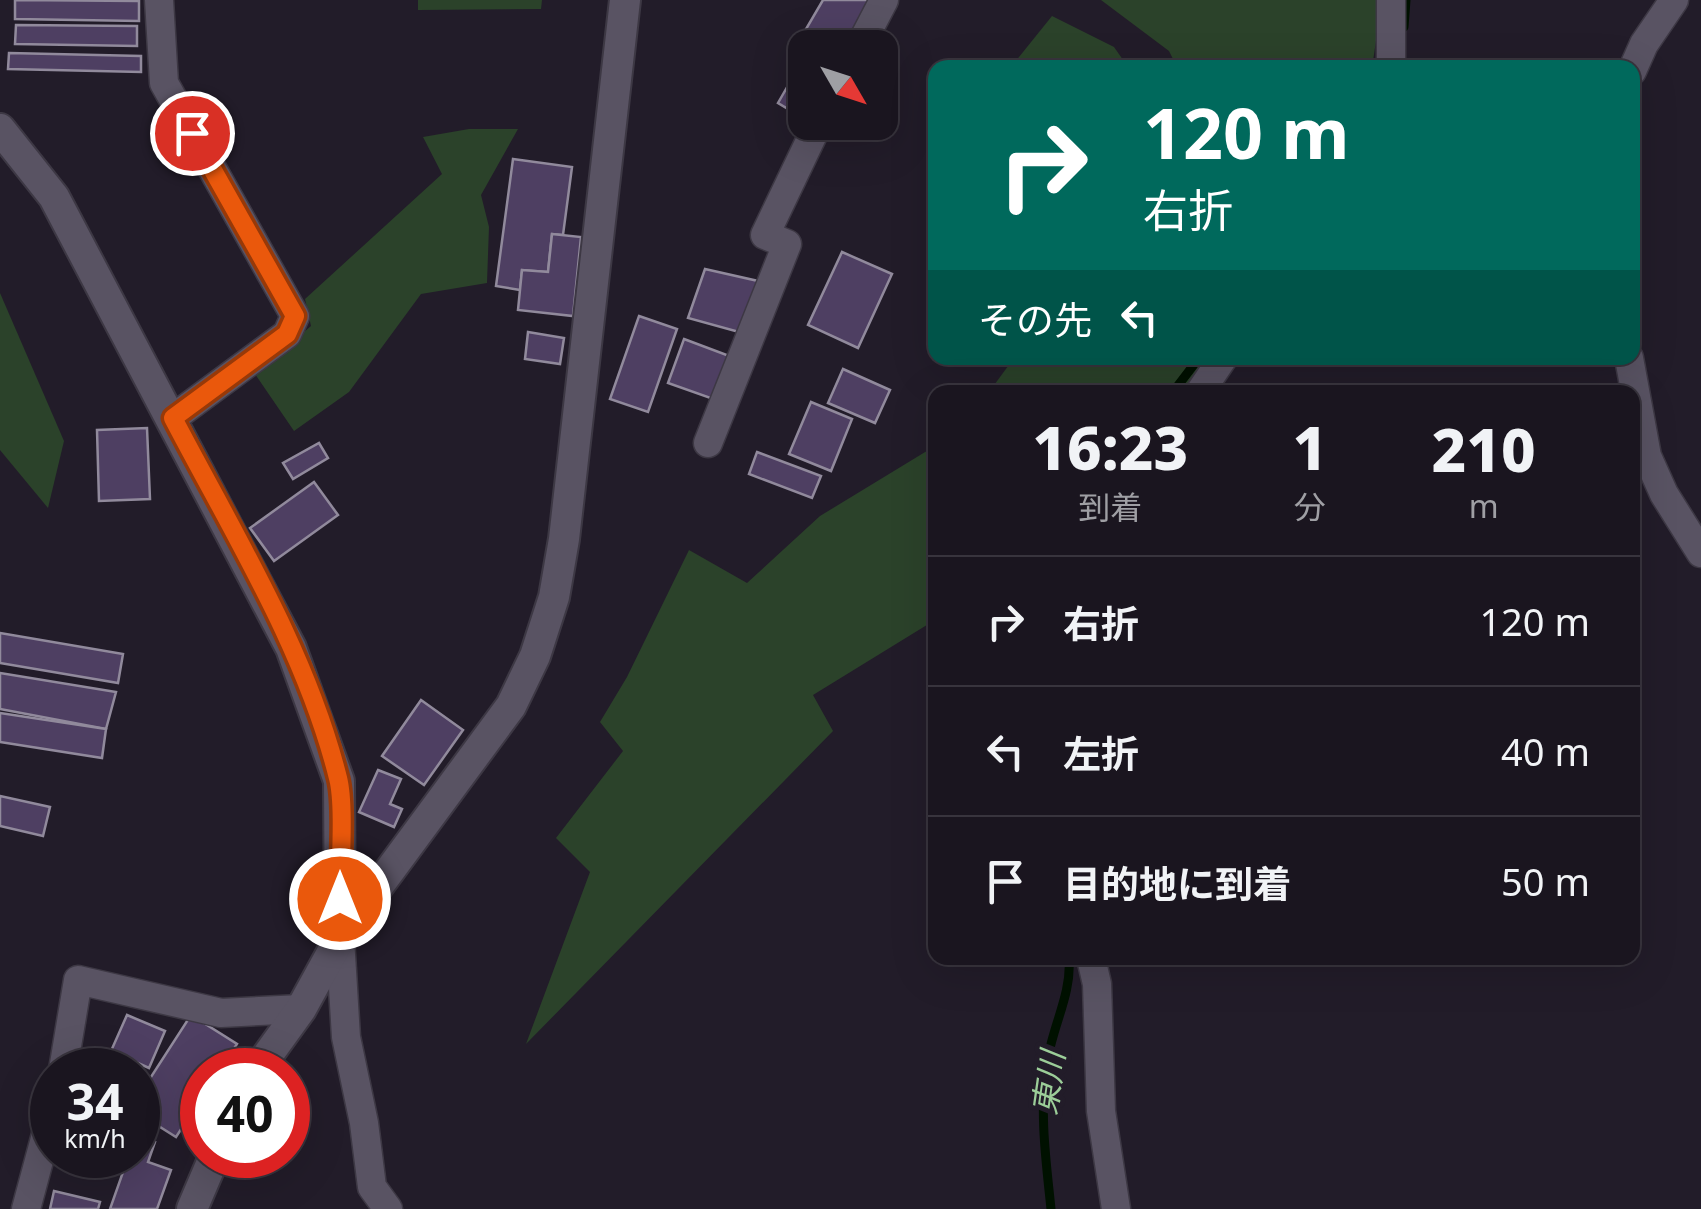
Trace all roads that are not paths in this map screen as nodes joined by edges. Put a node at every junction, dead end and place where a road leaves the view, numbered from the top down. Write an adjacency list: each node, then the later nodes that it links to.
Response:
1 (159, 0): 11 (street)
2 (625, 0): 15 (street)
3 (884, 0): 6 (street)
4 (1391, 0): 7 (street)
5 (1674, 0): 8 (street)
6 (868, 30)
7 (1391, 60)
8 (1637, 60)
9 (2, 137): 11 (street)
10 (811, 140): 13 (street)
11 (173, 418): 15 (street)
12 (1640, 420): 14 (street)
13 (708, 442)
14 (1701, 552)
15 (340, 938): 17 (street); 24 (street)
16 (1093, 965): 25 (street)
17 (300, 1009): 18 (street); 19 (street)
18 (67, 1048)
19 (273, 1048)
20 (34, 1178): 22 (street)
21 (205, 1178): 23 (street)
22 (26, 1209)
23 (192, 1209)
24 (388, 1209)
25 (1116, 1209)

